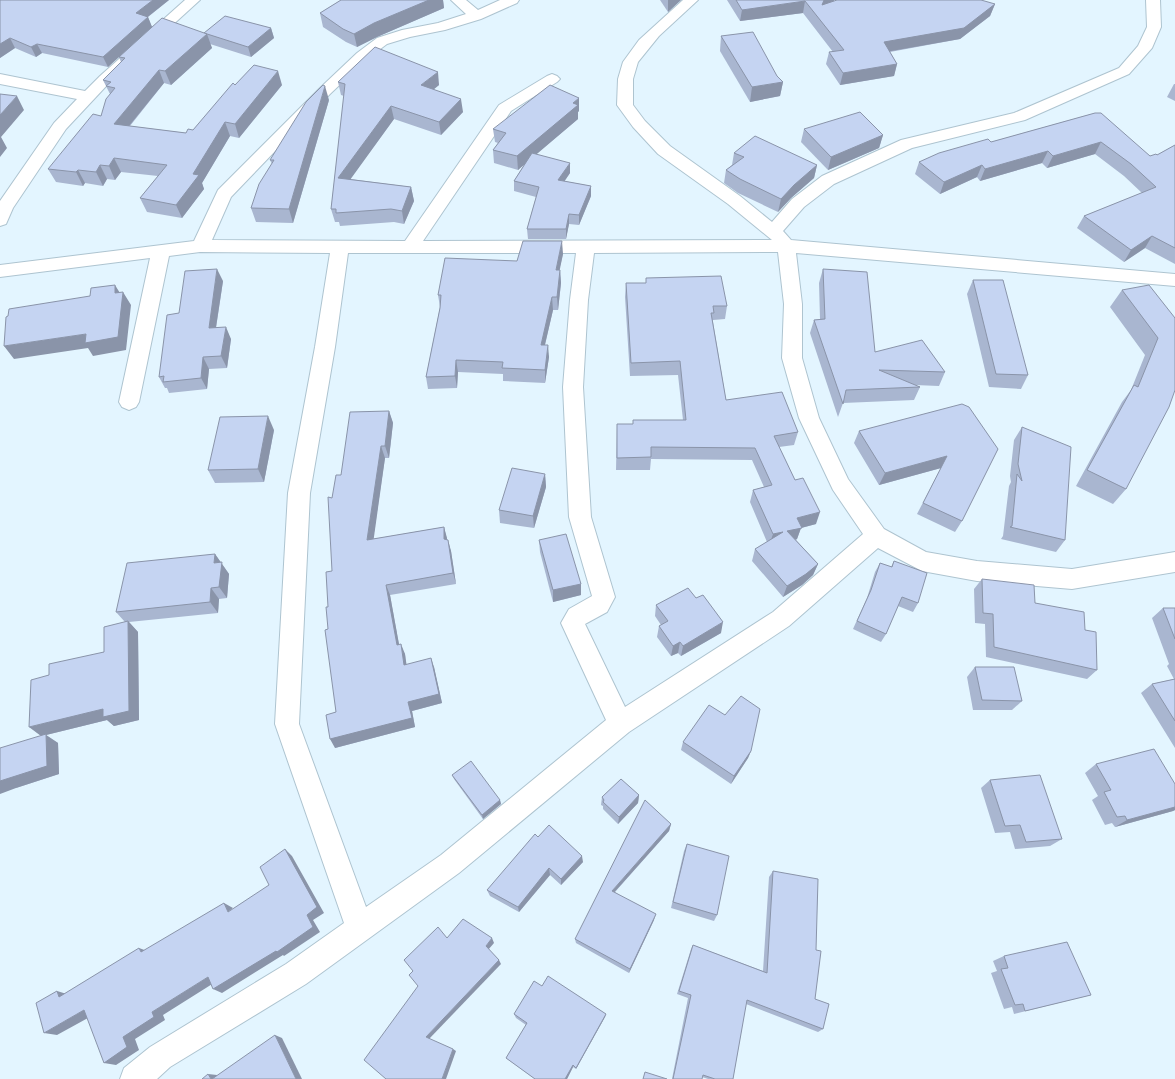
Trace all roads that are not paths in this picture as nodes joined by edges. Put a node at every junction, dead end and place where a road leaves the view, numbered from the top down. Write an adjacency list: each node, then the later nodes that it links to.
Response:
1 (193, 0): 9 (street)
2 (458, 0): 6 (street)
3 (512, 0): 6 (street)
4 (691, 0): 11 (street)
5 (1153, 0): 11 (street)
6 (476, 16): 12 (street)
7 (0, 79): 9 (street)
8 (552, 79): 14 (street)
9 (88, 97): 10 (street)
10 (0, 220)
11 (780, 239): 15 (street); 18 (street); 20 (street)
12 (200, 246): 13 (street); 16 (street)
13 (340, 246): 14 (street); 23 (street)
14 (410, 247): 15 (street)
15 (586, 247): 22 (street)
16 (160, 251): 17 (street); 19 (street)
17 (0, 271)
18 (1175, 280)
19 (129, 402)
20 (876, 536): 21 (street); 22 (street)
21 (1175, 562)
22 (620, 724): 23 (street)
23 (360, 928): 24 (street)
24 (135, 1079)

